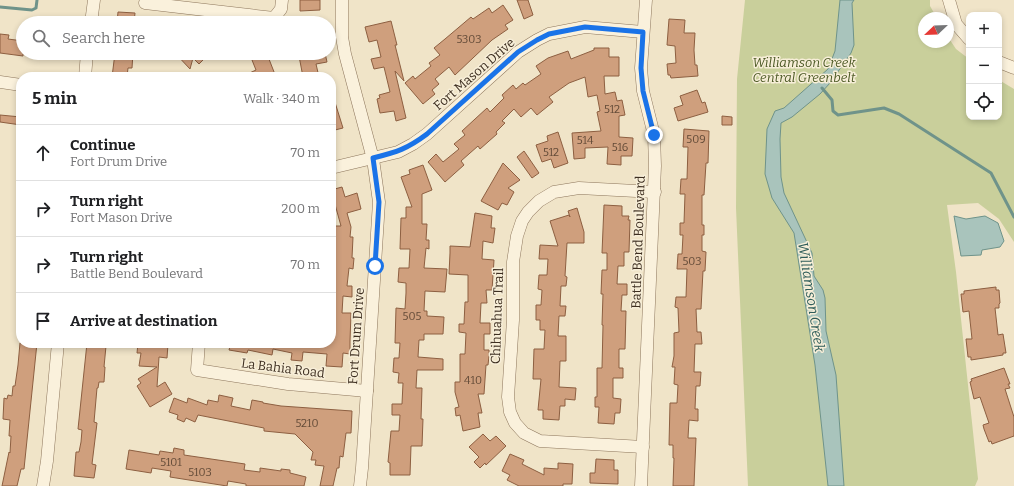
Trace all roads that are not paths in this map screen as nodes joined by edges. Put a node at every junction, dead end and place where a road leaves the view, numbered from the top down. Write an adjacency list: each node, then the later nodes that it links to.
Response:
1 (94, 0): 7 (street)
2 (282, 0): 9 (street)
3 (342, 0): 18 (street, Fort Drum Drive)
4 (646, 0): 10 (street, Battle Bend Boulevard)
5 (949, 0): 11 (street)
6 (146, 3): 8 (street)
7 (92, 16)
8 (257, 16)
9 (276, 16)
10 (643, 32): 18 (street, Fort Mason Drive); 20 (street, Battle Bend Boulevard)
11 (966, 36)
12 (86, 60): 15 (street)
13 (1002, 63): 14 (street)
14 (1014, 68)
15 (85, 72)
16 (0, 82): 17 (street)
17 (16, 84)
18 (373, 158): 19 (street, Fort Mason Drive); 23 (street, Fort Drum Drive)
19 (336, 167)
20 (655, 192): 24 (street, Battle Bend Boulevard); 24 (street, Chihuahua Trail)
21 (58, 348): 25 (street)
22 (199, 348): 23 (street, La Bahia Road)
23 (366, 391): 26 (street, Fort Drum Drive)
24 (643, 447): 27 (street, Battle Bend Boulevard)
25 (43, 486)
26 (360, 486)
27 (641, 486)

